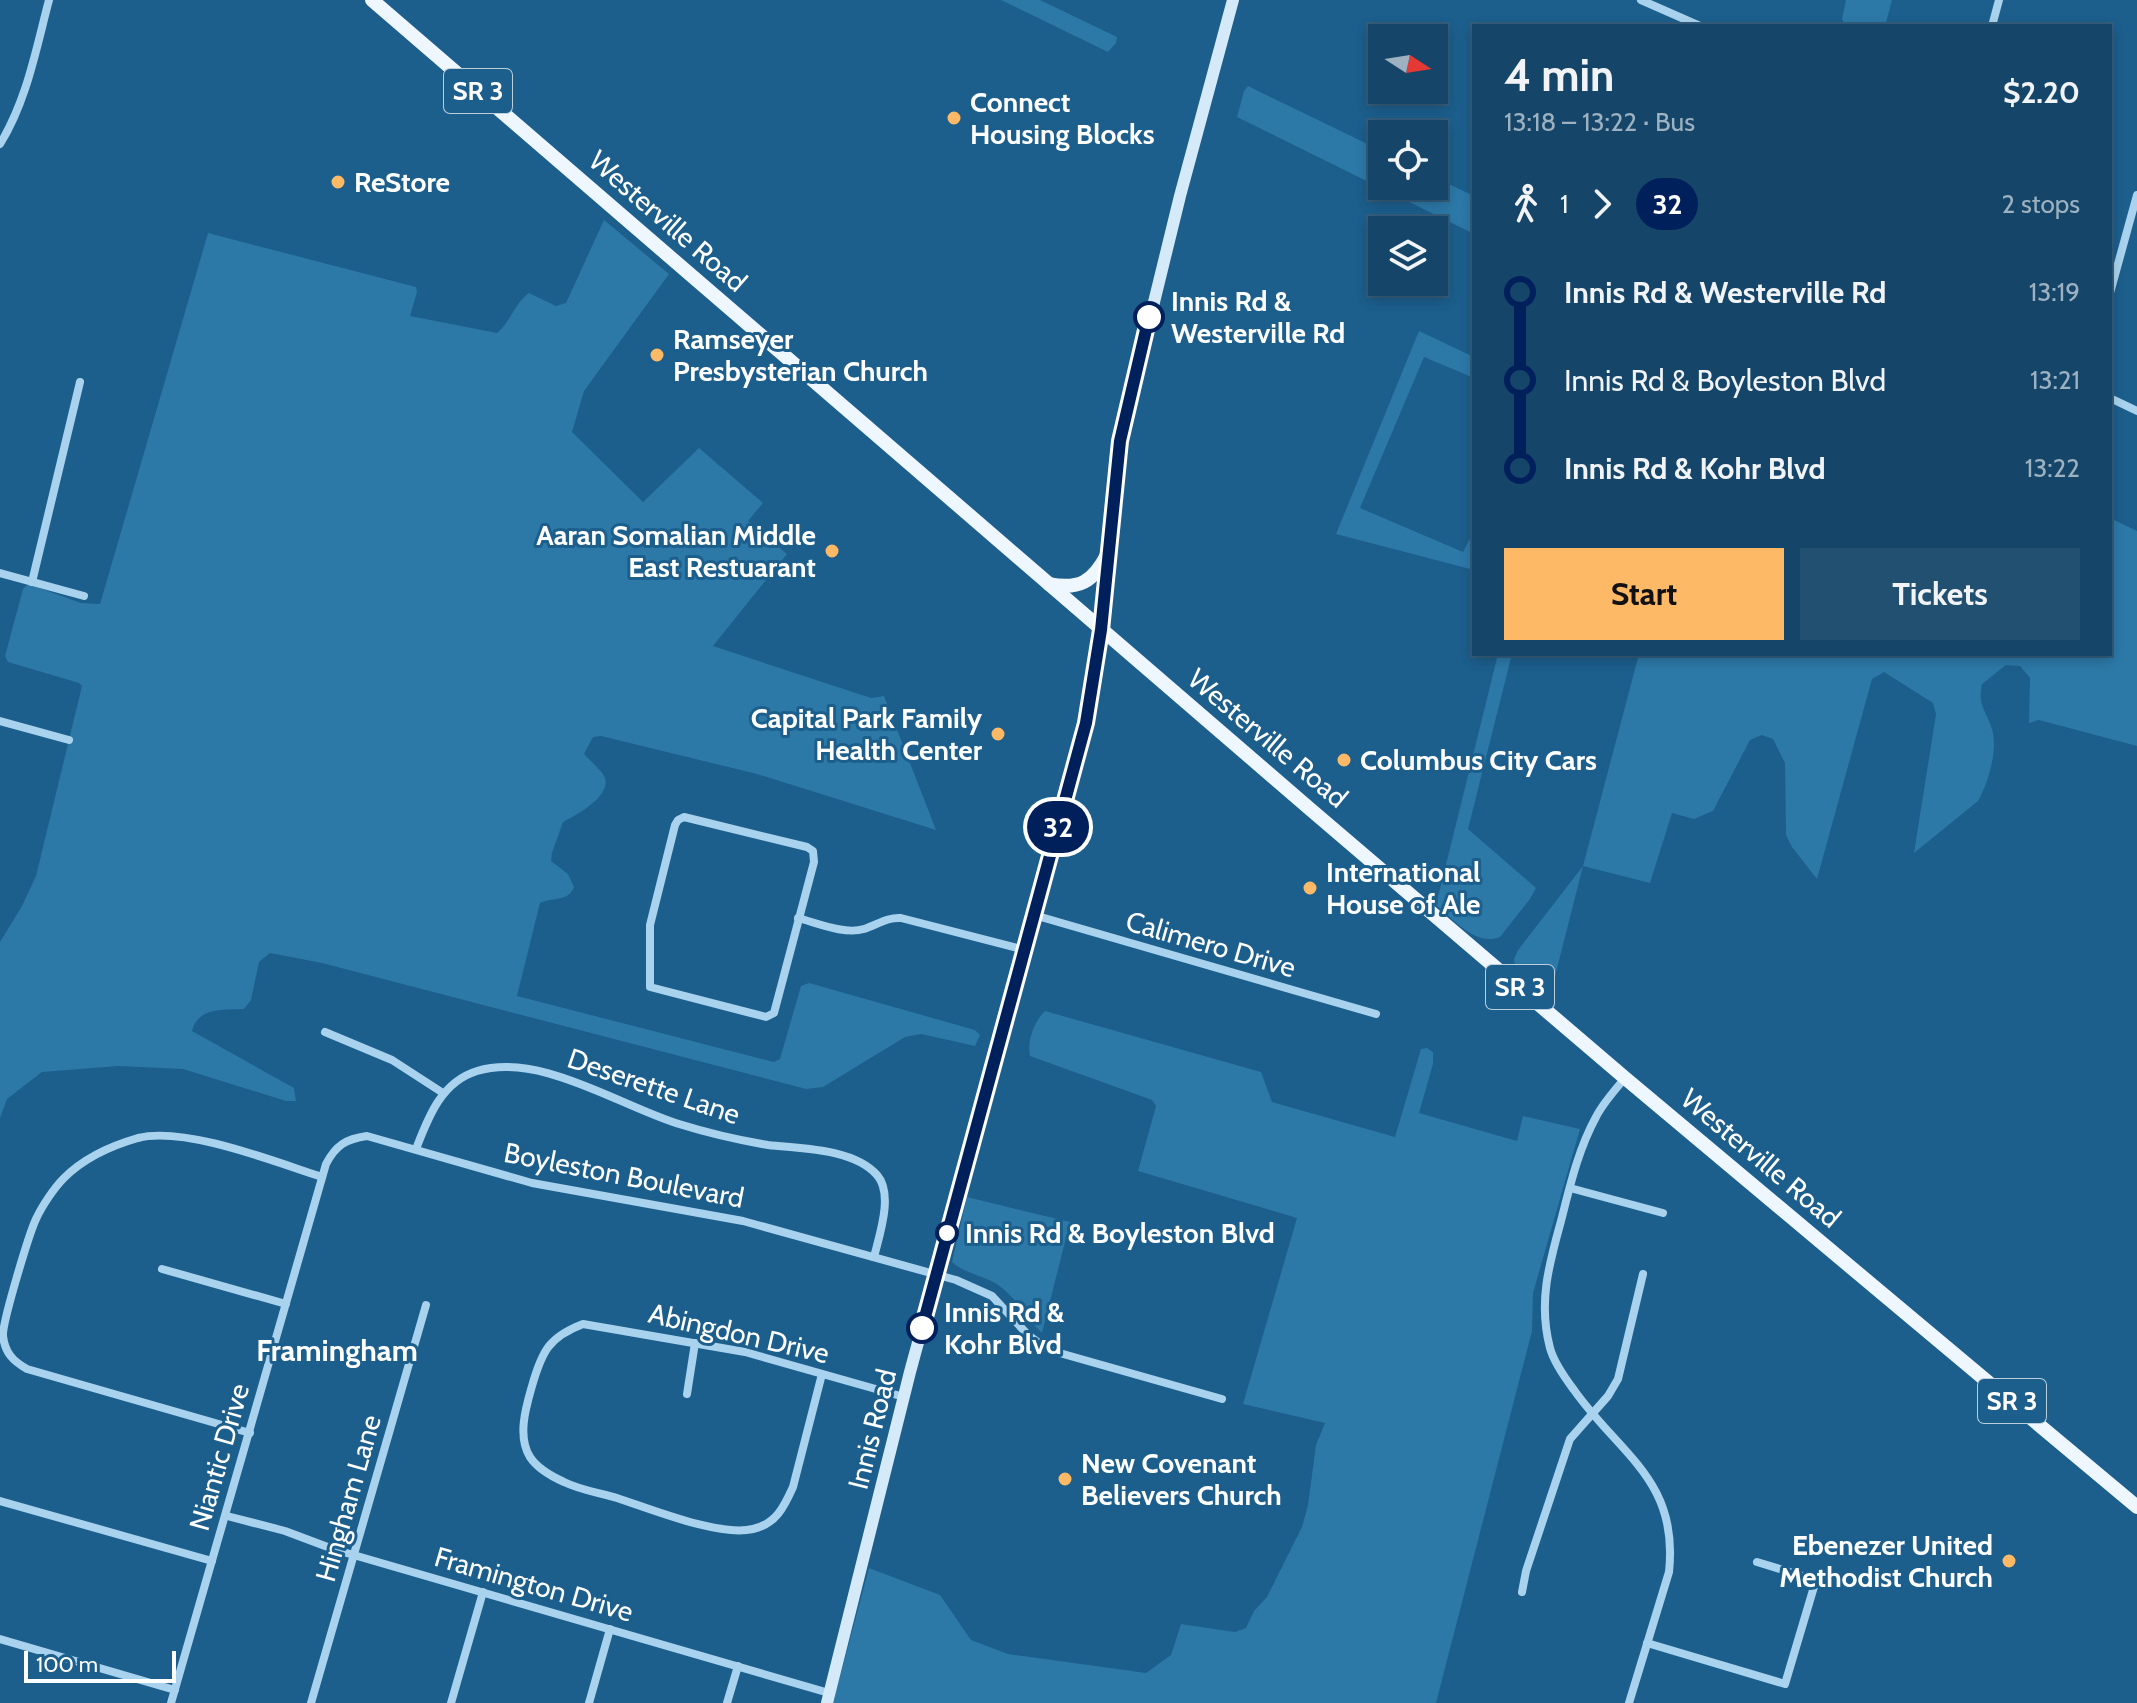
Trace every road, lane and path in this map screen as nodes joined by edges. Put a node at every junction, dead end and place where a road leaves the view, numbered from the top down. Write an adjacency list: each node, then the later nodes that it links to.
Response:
1 (49, 0): 8 (street)
2 (372, 0): 17 (main road, Westerville Road / SR 3)
3 (1233, 0): 14 (main road, Innis Road)
4 (1641, 0): 6 (street)
5 (1999, 0): 7 (street)
6 (1695, 24)
7 (1993, 24)
8 (0, 144)
9 (2137, 195): 10 (street)
10 (2112, 286)
11 (80, 382): 16 (street)
12 (2112, 399): 13 (street)
13 (2137, 411)
14 (1107, 555): 17 (main road); 19 (main road, Innis Road)
15 (0, 573): 16 (street)
16 (32, 582): 18 (street)
17 (1048, 584): 19 (main road, Westerville Road / SR 3)
18 (84, 596)
19 (1101, 630): 22 (main road, Innis Road); 27 (main road, Westerville Road / SR 3)
20 (0, 721): 21 (street)
21 (69, 740)
22 (1034, 915): 24 (main road, Innis Road); 25 (street, Calimero Drive)
23 (798, 918): 23 (street); 24 (street)
24 (1025, 950): 36 (main road, Innis Road)
25 (1376, 1014)
26 (325, 1032): 28 (street)
27 (1625, 1078): 31 (street); 47 (main road, Westerville Road / SR 3)
28 (443, 1093): 29 (street, Deserette Lane); 33 (street, Deserette Lane)
29 (416, 1149): 30 (street, Boyleston Boulevard); 33 (street, Boyleston Boulevard)
30 (322, 1177): 37 (street, Niantic Drive); 45 (street)
31 (1570, 1188): 32 (street); 44 (street)
32 (1663, 1213)
33 (874, 1257): 36 (street, Boyleston Boulevard)
34 (162, 1269): 37 (street)
35 (1643, 1274): 44 (street)
36 (936, 1276): 42 (main road, Innis Road); 43 (street, Boyleston Boulevard)
37 (286, 1304): 45 (street, Niantic Drive)
38 (426, 1305): 49 (street, Hingham Lane)
39 (695, 1343): 40 (street, Abingdon Drive); 40 (street, Abingdon Drive); 41 (street)
40 (822, 1374): 42 (street, Abingdon Drive)
41 (687, 1394)
42 (904, 1397): 59 (main road, Innis Road)
43 (1222, 1399)
44 (1592, 1412): 53 (street); 56 (street)
45 (250, 1433): 48 (street, Niantic Drive)
46 (0, 1501): 50 (street)
47 (2137, 1507)
48 (227, 1516): 49 (street, Framington Drive); 50 (street, Niantic Drive)
49 (355, 1555): 52 (street, Framington Drive); 61 (street, Hingham Lane)
50 (212, 1561): 58 (street, Niantic Drive)
51 (1757, 1562): 56 (street)
52 (483, 1592): 54 (street, Framington Drive); 62 (street)
53 (1522, 1592)
54 (610, 1629): 57 (street, Framington Drive); 63 (street)
55 (0, 1639): 58 (street)
56 (1647, 1643): 65 (street)
57 (738, 1666): 59 (street, Framington Drive); 64 (street)
58 (175, 1690): 60 (street, Niantic Drive)
59 (828, 1698)
60 (171, 1703)
61 (311, 1703)
62 (451, 1703)
63 (589, 1703)
64 (727, 1703)
65 (1629, 1703)

